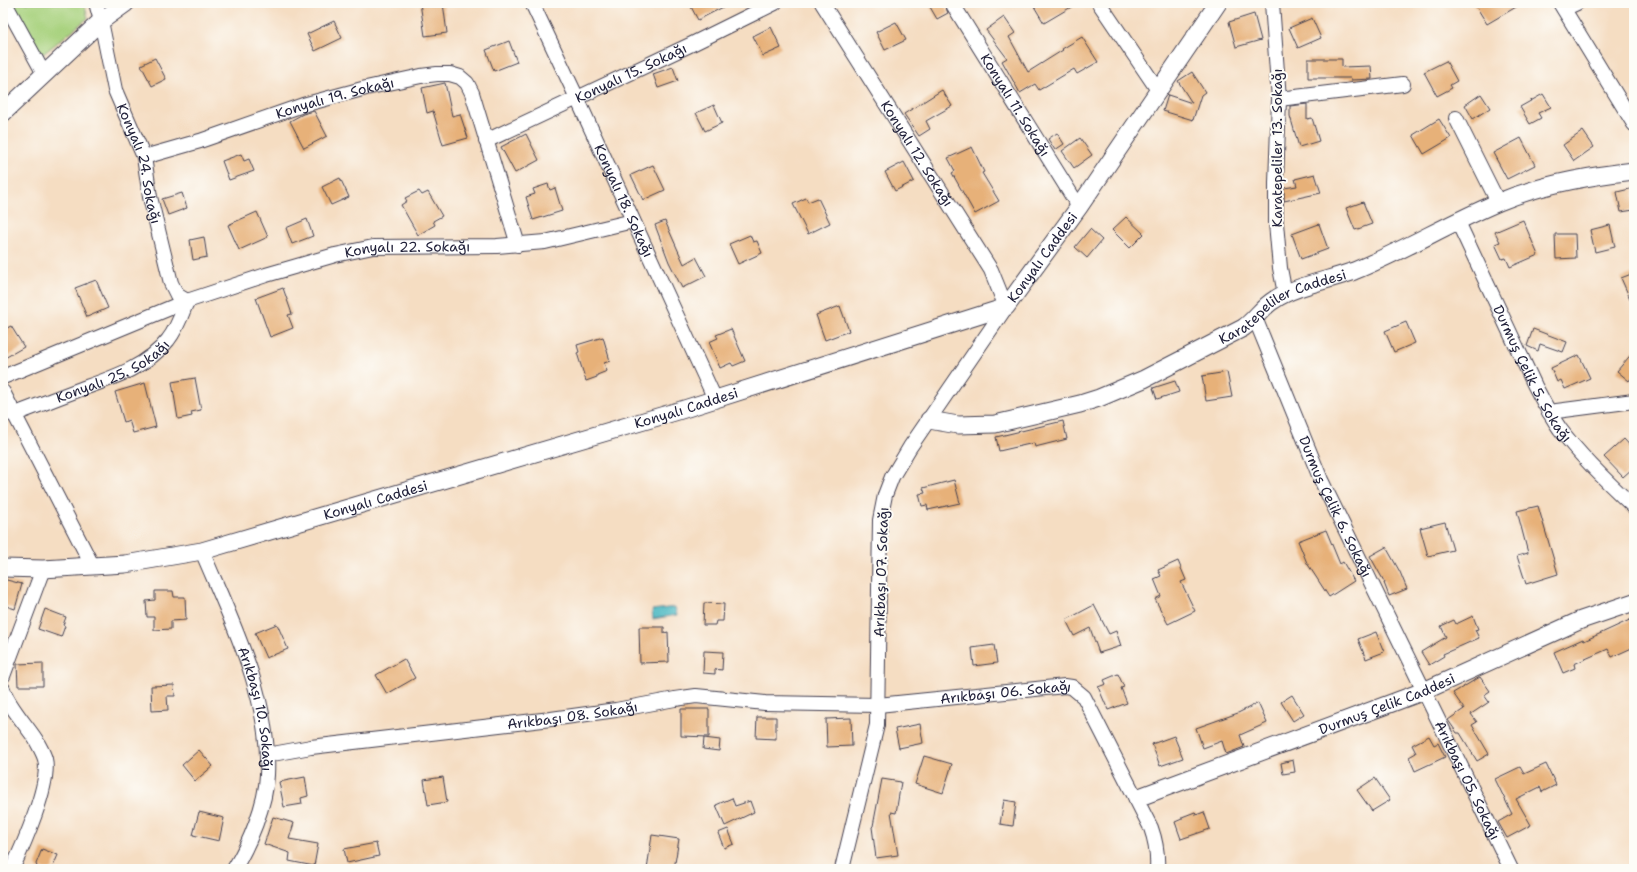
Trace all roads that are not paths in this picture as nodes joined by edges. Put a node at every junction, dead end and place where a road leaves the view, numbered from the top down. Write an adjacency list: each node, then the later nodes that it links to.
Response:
1 (5, 3): 14 (street)
2 (96, 3): 13 (street, Konyalı 24. Sokağı)
3 (126, 3): 13 (street)
4 (532, 3): 17 (street, Konyalı 18. Sokağı)
5 (775, 3): 17 (street, Konyalı 15. Sokağı)
6 (822, 3): 32 (street, Konyalı 12. Sokağı)
7 (952, 3): 26 (street, Konyalı 11. Sokağı)
8 (1099, 3): 16 (street)
9 (1218, 3): 16 (street, Konyalı Caddesi)
10 (1272, 3): 18 (street, Karatepeliler 13. Sokağı)
11 (1577, 3): 12 (street)
12 (1562, 6): 21 (street)
13 (101, 20): 14 (street); 23 (street, Konyalı 24. Sokağı)
14 (44, 74): 19 (street)
15 (1403, 84): 18 (street)
16 (1158, 90): 26 (street, Konyalı Caddesi)
17 (577, 98): 22 (street, Konyalı 15. Sokağı); 27 (street, Konyalı 18. Sokağı)
18 (1279, 99): 30 (street, Karatepeliler 13. Sokağı)
19 (3, 113)
20 (1456, 118): 25 (street)
21 (1634, 124)
22 (486, 141): 23 (street, Konyalı 19. Sokağı); 29 (street, Konyalı 19. Sokağı)
23 (144, 157): 31 (street, Konyalı 24. Sokağı)
24 (1634, 171): 25 (street, Karatepeliler Caddesi)
25 (1498, 202): 28 (street, Karatepeliler Caddesi)
26 (1079, 207): 32 (street, Konyalı Caddesi)
27 (633, 221): 29 (street, Konyalı 22. Sokağı); 36 (street, Konyalı 18. Sokağı)
28 (1458, 222): 30 (street, Karatepeliler Caddesi); 38 (street, Durmuş Çelik 5. Sokağı)
29 (518, 244): 31 (street, Konyalı 22. Sokağı)
30 (1285, 294): 33 (street, Karatepeliler Caddesi)
31 (187, 301): 34 (street, Konyalı 22. Sokağı); 39 (street, Konyalı 25. Sokağı)
32 (1006, 307): 36 (street, Konyalı Caddesi); 40 (street, Arıkbaşı 07. Sokağı)
33 (1255, 318): 40 (street, Karatepeliler Caddesi); 49 (street, Durmuş Çelik 6. Sokağı)
34 (3, 377)
35 (3, 392): 39 (street)
36 (715, 399): 42 (street, Konyalı Caddesi)
37 (1634, 401): 38 (street)
38 (1549, 412): 41 (street, Durmuş Çelik 5. Sokağı)
39 (9, 414): 43 (street)
40 (929, 420): 50 (street, Arıkbaşı 07. Sokağı)
41 (1633, 505)
42 (202, 551): 43 (street, Konyalı Caddesi); 51 (street, Arıkbaşı 10. Sokağı)
43 (94, 567): 45 (street, Konyalı Caddesi)
44 (3, 568): 45 (street, Konyalı Caddesi)
45 (43, 569): 47 (street)
46 (1634, 602): 49 (street, Durmuş Çelik Caddesi)
47 (3, 676)
48 (3, 689): 53 (street)
49 (1424, 691): 52 (street, Durmuş Çelik Caddesi); 57 (street, Arıkbaşı 05. Sokağı)
50 (878, 705): 51 (street, Arıkbaşı 08. Sokağı); 52 (street, Arıkbaşı 06. Sokağı); 55 (street, Arıkbaşı 07. Sokağı)
51 (267, 755): 54 (street, Arıkbaşı 10. Sokağı)
52 (1137, 798): 56 (street, Arıkbaşı 06. Sokağı)
53 (12, 869)
54 (234, 869)
55 (842, 869)
56 (1157, 869)
57 (1511, 869)

